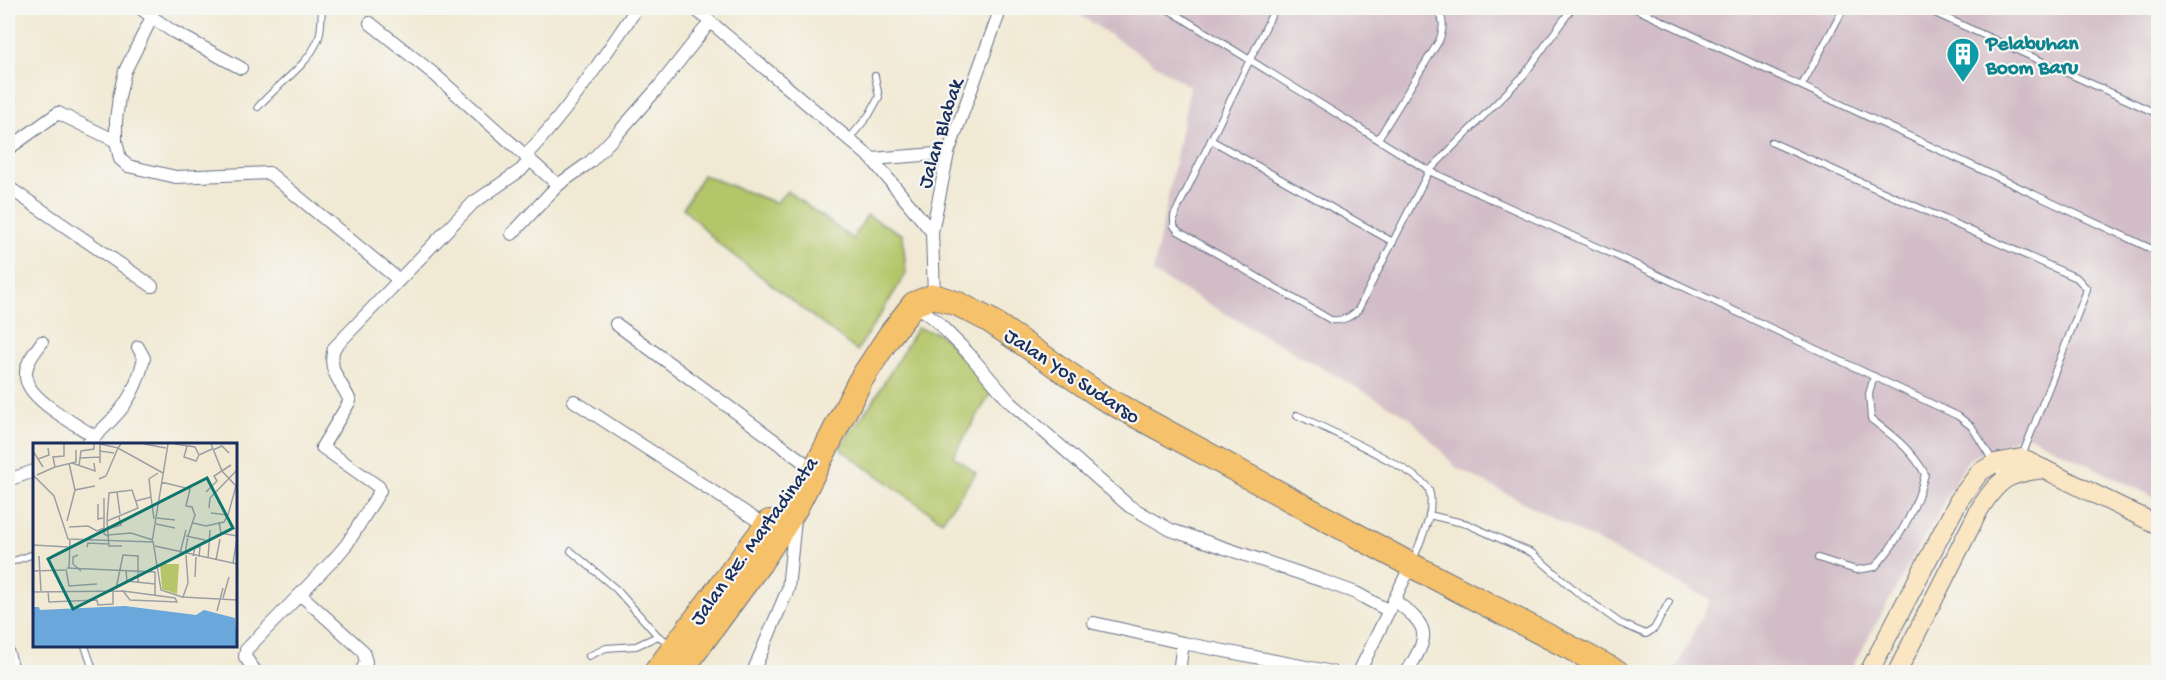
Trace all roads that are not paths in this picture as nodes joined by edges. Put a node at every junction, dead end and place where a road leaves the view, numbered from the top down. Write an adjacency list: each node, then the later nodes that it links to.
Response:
1 (140, 8): 13 (street)
2 (322, 8): 20 (lane)
3 (638, 8): 29 (street)
4 (694, 8): 14 (street)
5 (1001, 8): 28 (street, Jalan Blabak)
6 (1166, 8): 16 (lane)
7 (1275, 8): 16 (lane)
8 (1435, 8): 22 (lane)
9 (1572, 8): 31 (lane)
10 (1634, 8): 19 (lane)
11 (1844, 8): 19 (lane)
12 (1924, 8): 21 (lane)
13 (152, 17): 17 (street); 25 (street)
14 (710, 22): 23 (street); 32 (street)
15 (370, 23): 29 (street)
16 (1251, 59): 22 (lane); 24 (lane)
17 (241, 68)
18 (876, 76): 23 (lane)
19 (1802, 85): 37 (lane)
20 (258, 107)
21 (2158, 114)
22 (1378, 138): 31 (lane)
23 (849, 139): 30 (street)
24 (1211, 140): 36 (lane); 36 (lane)
25 (116, 141): 27 (street); 38 (street)
26 (1771, 142): 51 (lane)
27 (8, 148)
28 (948, 153): 30 (street); 34 (street, Jalan Blabak)
29 (528, 158): 32 (street); 38 (street)
30 (872, 159): 34 (street)
31 (1430, 171): 36 (lane); 44 (lane)
32 (558, 185): 35 (street)
33 (8, 187): 39 (street)
34 (932, 232): 40 (street, Jalan Blabak)
35 (512, 234)
36 (1393, 242)
37 (2158, 252)
38 (399, 280): 64 (street)
39 (152, 286)
40 (927, 291): 47 (highway); 63 (highway, Jalan Yos Sudarso); 66 (street)
41 (616, 324): 49 (street)
42 (42, 342): 48 (street)
43 (138, 347): 48 (street)
44 (1874, 376): 50 (lane); 61 (lane)
45 (574, 401): 58 (street)
46 (1297, 415): 56 (lane)
47 (831, 439): 49 (highway, Jalan RE. Martadinata); 55 (highway)
48 (91, 441)
49 (805, 463): 58 (highway, Jalan RE. Martadinata)
50 (1995, 463): 51 (street); 53 (lane); 70 (street)
51 (2021, 465): 53 (street); 57 (street)
52 (33, 471): 54 (street)
53 (2005, 479): 74 (street)
54 (8, 480)
55 (795, 509): 72 (highway); 80 (street)
56 (1429, 515): 63 (lane); 65 (lane)
57 (2158, 525)
58 (766, 526): 72 (highway, Jalan RE. Martadinata)
59 (571, 551): 72 (lane)
60 (33, 554): 62 (lane)
61 (1818, 558)
62 (8, 563)
63 (1411, 565): 66 (street); 85 (highway, Jalan Yos Sudarso)
64 (301, 595): 77 (street); 78 (street)
65 (1670, 602)
66 (1392, 605): 83 (street); 84 (street)
67 (1094, 623): 68 (street)
68 (1183, 643): 81 (street); 82 (street)
69 (8, 644): 75 (lane)
70 (1883, 646): 74 (street); 86 (street)
71 (86, 647): 76 (lane)
72 (676, 653): 73 (lane); 79 (highway, Jalan RE. Martadinata)
73 (589, 656)
74 (1901, 664)
75 (17, 672)
76 (94, 672)
77 (256, 672)
78 (361, 672)
79 (656, 672)
80 (753, 672)
81 (1179, 672)
82 (1332, 672)
83 (1359, 672)
84 (1407, 672)
85 (1617, 672)
86 (1869, 672)

